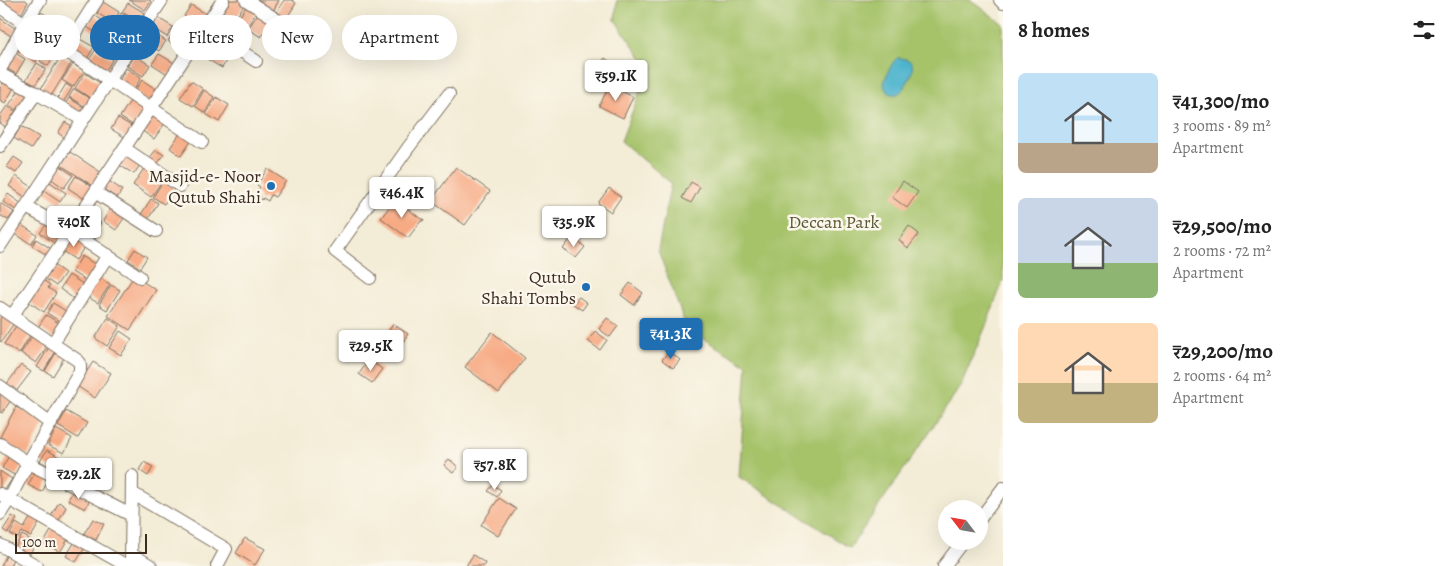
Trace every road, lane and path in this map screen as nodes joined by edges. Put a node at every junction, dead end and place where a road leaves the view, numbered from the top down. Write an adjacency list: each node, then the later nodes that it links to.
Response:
1 (40, 0): 9 (street)
2 (97, 0): 13 (street)
3 (162, 0): 21 (street)
4 (223, 0): 10 (street)
5 (246, 0): 11 (street)
6 (1000, 0): 7 (street)
7 (1003, 3)
8 (0, 7): 12 (street)
9 (30, 15)
10 (213, 15)
11 (269, 15)
12 (15, 17)
13 (80, 27)
14 (15, 42): 19 (street)
15 (252, 57): 18 (street)
16 (80, 60): 21 (street)
17 (183, 60): 24 (street)
18 (256, 60)
19 (0, 70)
20 (0, 74): 22 (street)
21 (110, 79): 24 (street); 25 (street)
22 (36, 93): 25 (street); 26 (street)
23 (450, 94): 38 (street)
24 (151, 108): 27 (street); 29 (street)
25 (83, 120): 32 (street)
26 (4, 130): 28 (street)
27 (202, 142)
28 (0, 146)
29 (124, 148): 30 (street); 31 (street)
30 (180, 186)
31 (94, 192): 33 (street); 34 (street)
32 (26, 207): 33 (street); 35 (street)
33 (70, 231): 36 (street); 40 (street)
34 (156, 231)
35 (0, 246)
36 (108, 255): 37 (street); 41 (street)
37 (140, 277)
38 (370, 278)
39 (0, 308): 40 (street)
40 (12, 316): 41 (street)
41 (53, 343): 43 (street)
42 (0, 386): 43 (street)
43 (51, 424): 45 (street)
44 (0, 444): 45 (street)
45 (28, 463): 49 (street); 52 (street)
46 (132, 476): 48 (street)
47 (1003, 488): 50 (street)
48 (132, 493): 52 (street); 58 (street)
49 (5, 497): 51 (street); 55 (street)
50 (988, 508)
51 (0, 514)
52 (132, 515): 55 (street)
53 (0, 545): 56 (street)
54 (956, 550): 59 (street)
55 (130, 562): 57 (street)
56 (37, 566)
57 (151, 566)
58 (217, 566)
59 (944, 566)

